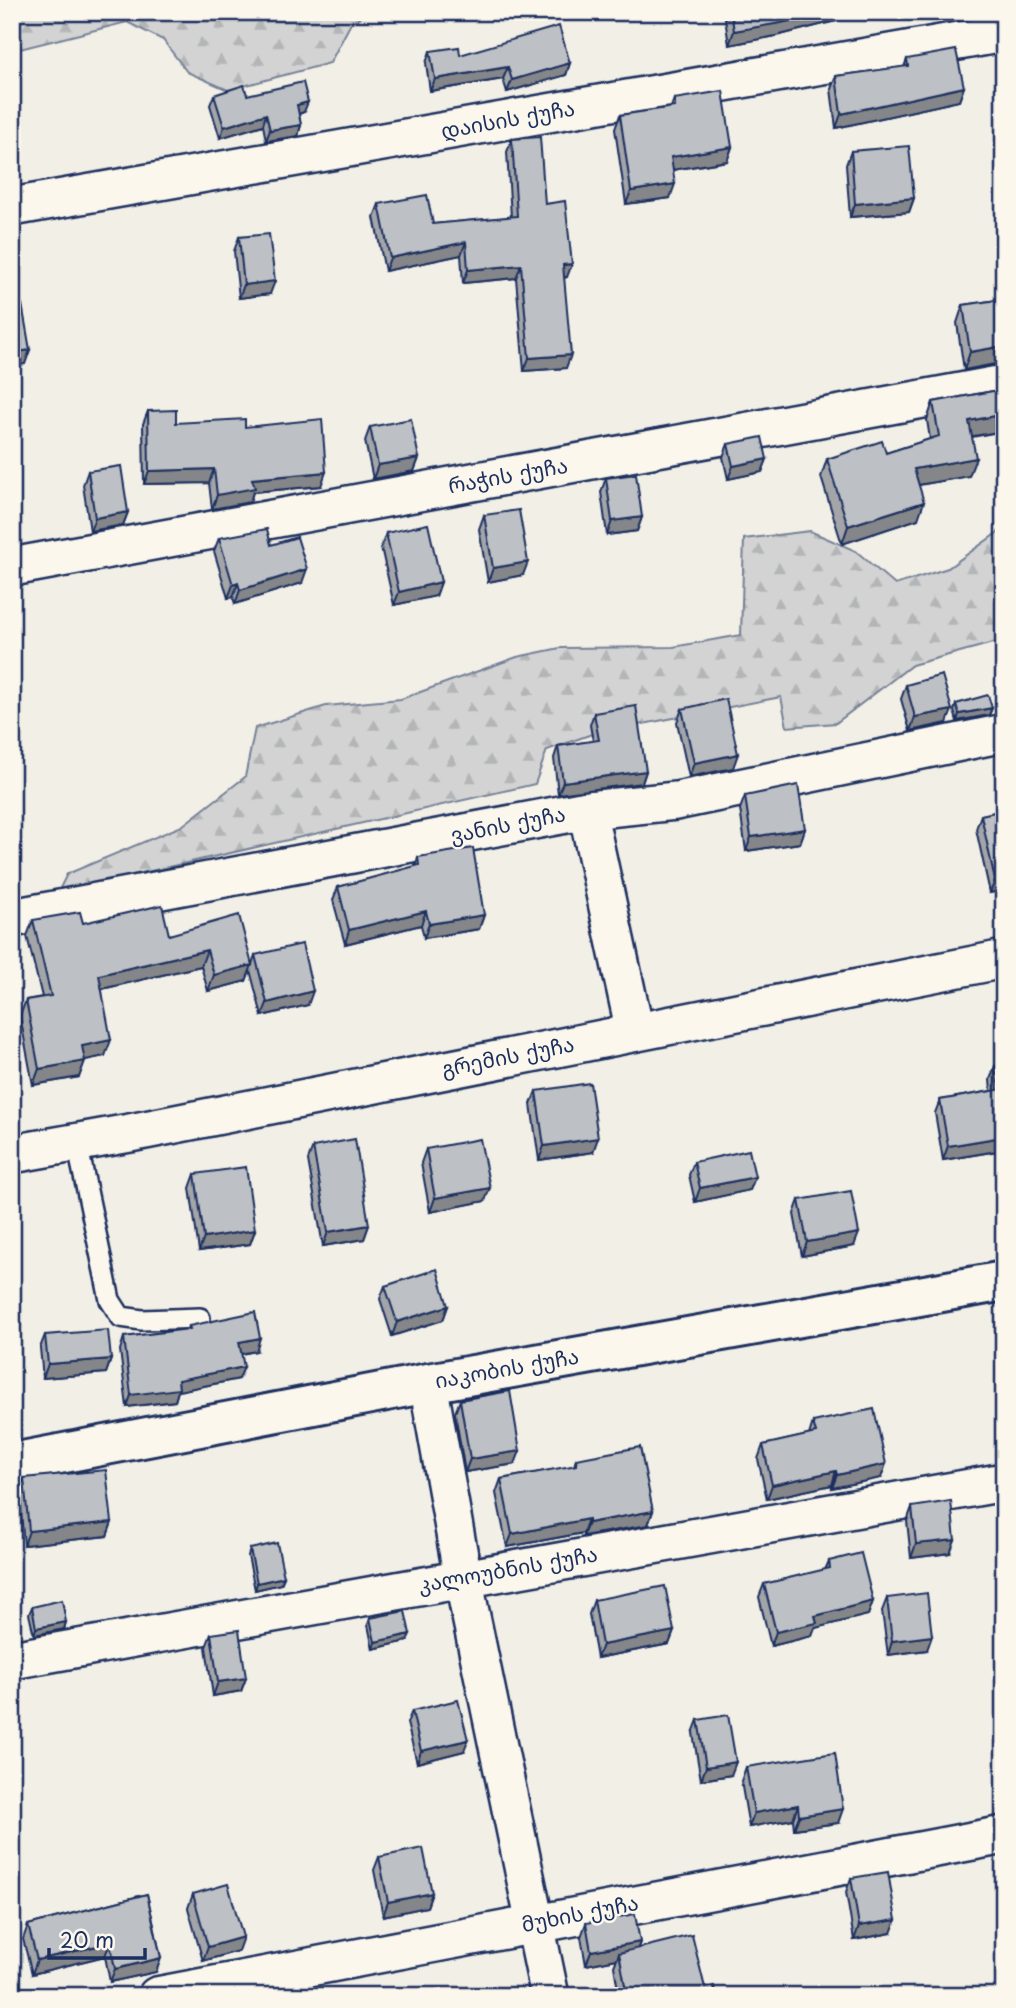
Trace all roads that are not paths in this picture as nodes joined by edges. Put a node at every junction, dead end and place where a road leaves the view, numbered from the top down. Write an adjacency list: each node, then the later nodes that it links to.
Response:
1 (1004, 33): 2 (street, დაისის ქუჩა)
2 (12, 207)
3 (1004, 384): 4 (street, რაჭის ქუჩა)
4 (12, 568)
5 (1004, 733): 6 (street, ვანის ქუჩა)
6 (587, 810): 7 (street, ვანის ქუჩა); 9 (street)
7 (12, 918)
8 (1004, 959): 9 (street, გრემის ქუჩა)
9 (635, 1032): 10 (street, გრემის ქუჩა)
10 (77, 1143): 11 (street, გრემის ქუჩა); 13 (lane)
11 (13, 1148)
12 (1004, 1280): 14 (street, იაკობის ქუჩა)
13 (200, 1318)
14 (428, 1383): 15 (street, იაკობის ქუჩა); 17 (street)
15 (12, 1463)
16 (1004, 1482): 17 (street, კალოუბნის ქუჩა)
17 (463, 1578): 18 (street, კალოუბნის ქუჩა); 20 (street)
18 (12, 1660)
19 (1004, 1835): 20 (street, მუხის ქუჩა)
20 (533, 1923): 21 (street, მუხის ქუჩა); 22 (street)
21 (157, 1996)
22 (550, 1996)

